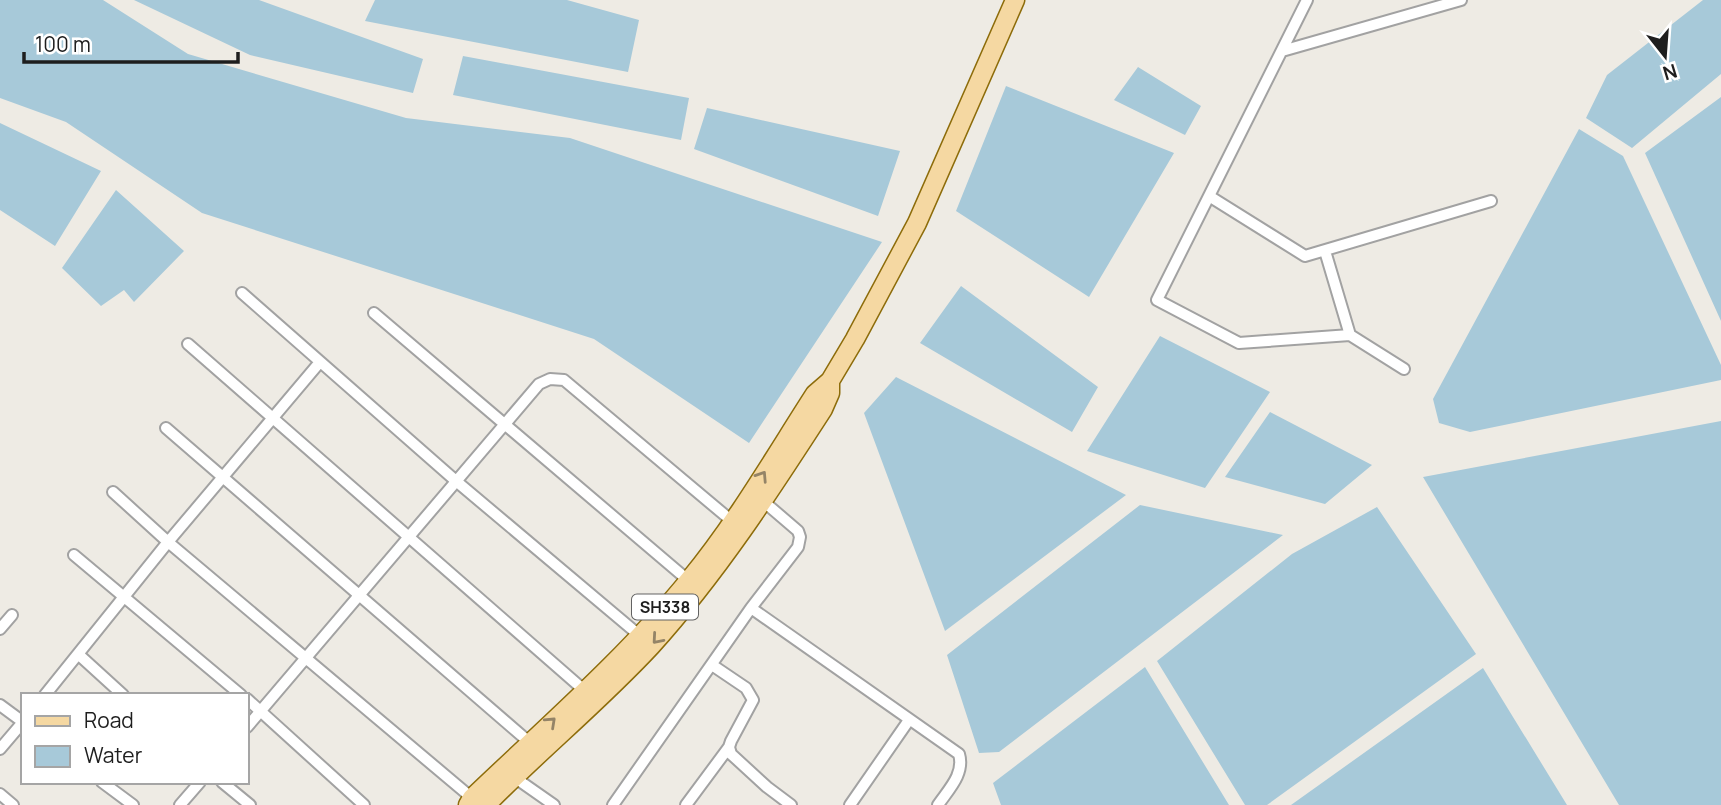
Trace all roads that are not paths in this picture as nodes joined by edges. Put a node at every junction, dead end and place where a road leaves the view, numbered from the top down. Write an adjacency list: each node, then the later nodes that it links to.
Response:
1 (1015, 0): 14 (main road, SH338)
2 (1307, 0): 4 (street)
3 (1461, 0): 4 (street)
4 (1282, 51): 5 (street)
5 (1209, 196): 7 (street); 10 (street)
6 (1491, 201): 7 (street)
7 (1325, 251): 10 (street)
8 (242, 293): 12 (street)
9 (374, 313): 16 (street)
10 (1350, 335): 13 (street)
11 (188, 344): 15 (street)
12 (320, 362): 15 (street); 19 (street)
13 (1404, 369)
14 (830, 381): 21 (main road, SH338); 22 (main road, SH338, one-way to 14)
15 (273, 419): 18 (street); 23 (street)
16 (505, 423): 19 (street); 22 (street); 26 (street)
17 (166, 428): 18 (street)
18 (222, 479): 24 (street); 27 (street)
19 (456, 481): 23 (street); 32 (street)
20 (113, 492): 24 (street)
21 (763, 501): 29 (street); 50 (main road, SH338, one-way to 50)
22 (733, 522): 26 (main road, SH338)
23 (408, 537): 27 (street); 36 (street)
24 (168, 542): 28 (street); 34 (street)
25 (74, 555): 28 (street)
26 (689, 581): 32 (main road, SH338)
27 (359, 595): 34 (street); 47 (street)
28 (124, 597): 33 (street); 39 (street)
29 (751, 608): 35 (street); 43 (street)
30 (12, 615): 31 (street)
31 (0, 629)
32 (639, 635): 36 (main road, SH338)
33 (78, 654): 37 (street); 38 (street)
34 (306, 657): 42 (street); 55 (street)
35 (712, 665): 48 (street); 62 (street)
36 (585, 691): 47 (main road, SH338, one-way to 36)
37 (47, 693)
38 (121, 693)
39 (239, 693)
40 (248, 700): 42 (street)
41 (0, 705): 44 (street)
42 (260, 711): 46 (street); 60 (street)
43 (909, 720): 65 (street); 66 (street)
44 (21, 721)
45 (21, 724): 49 (street)
46 (248, 726)
47 (530, 742): 55 (main road, SH338)
48 (729, 747): 63 (street); 64 (street)
49 (0, 749)
50 (514, 777): 55 (main road, SH338); 61 (street)
51 (106, 784): 57 (street)
52 (198, 784): 58 (street)
53 (224, 784): 59 (street)
54 (0, 794): 56 (street)
55 (475, 803)
56 (13, 805)
57 (133, 805)
58 (180, 805)
59 (250, 805)
60 (364, 805)
61 (554, 805)
62 (613, 805)
63 (686, 805)
64 (791, 805)
65 (850, 805)
66 (938, 805)

